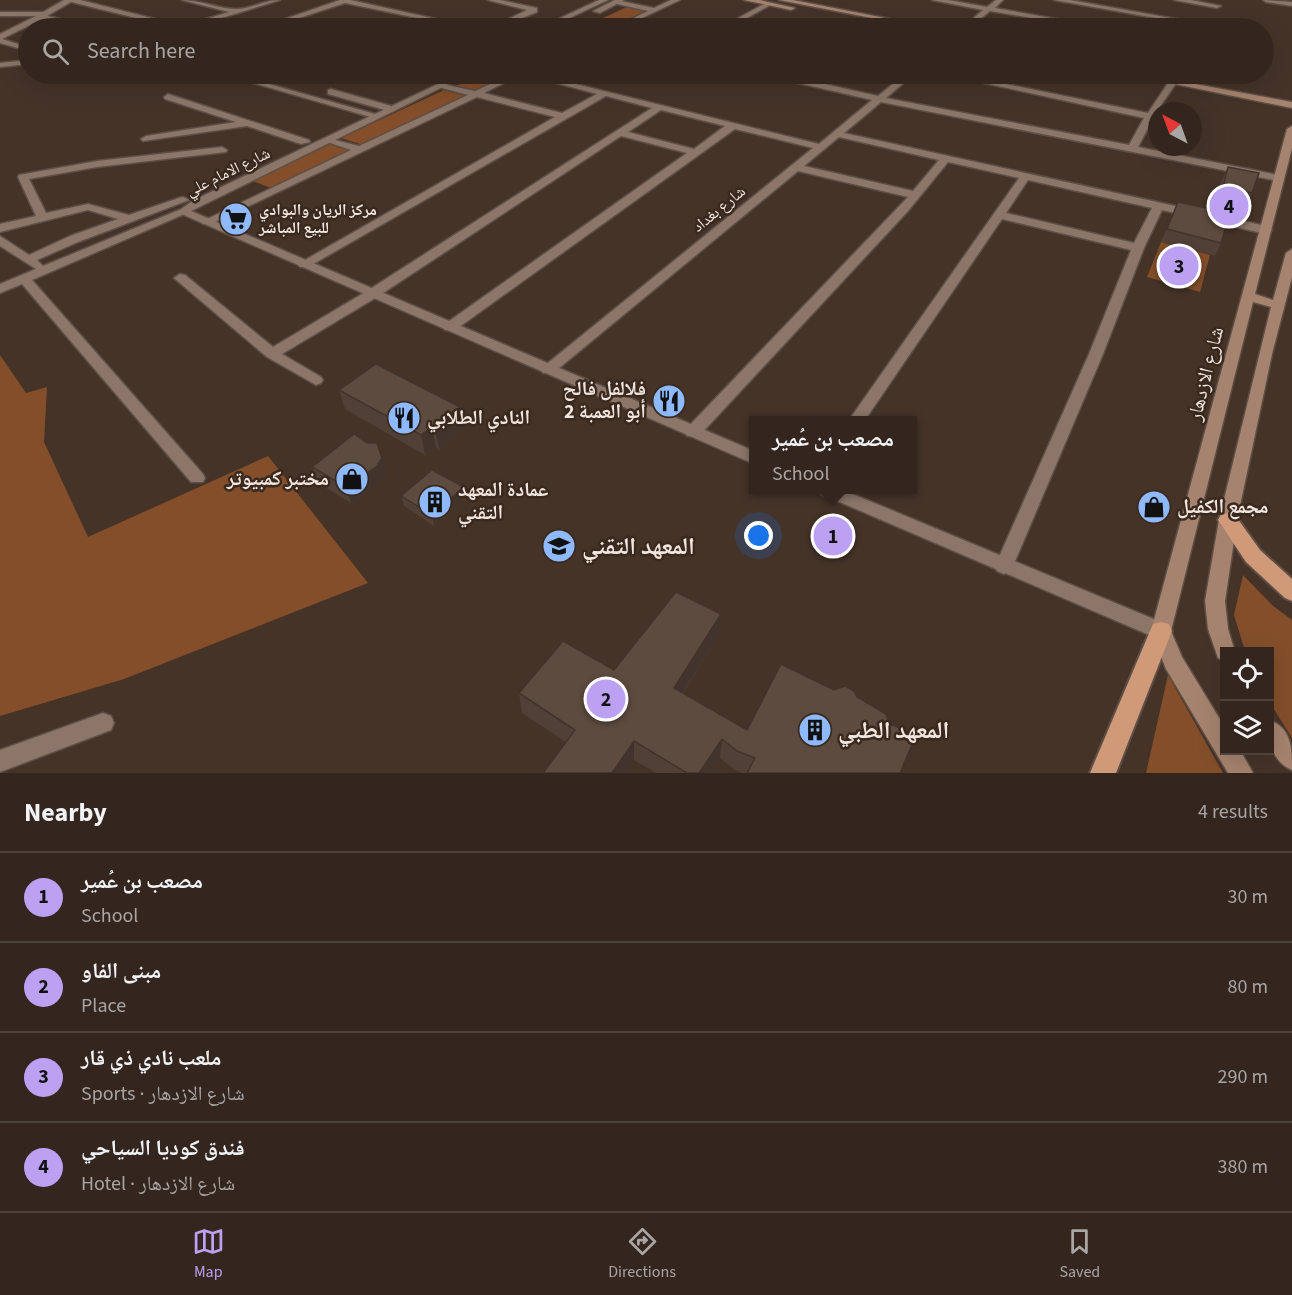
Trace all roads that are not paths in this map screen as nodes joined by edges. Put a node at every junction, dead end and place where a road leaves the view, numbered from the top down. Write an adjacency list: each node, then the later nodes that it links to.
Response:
1 (70, 0): 23 (street); 26 (street)
2 (185, 0): 21 (street)
3 (277, 0): 21 (street)
4 (346, 0): 28 (street); 29 (street)
5 (491, 0): 30 (street)
6 (605, 0): 31 (street)
7 (676, 0): 20 (street)
8 (747, 0): 17 (main road)
9 (782, 0): 36 (main road)
10 (935, 0): 19 (street)
11 (1000, 0): 19 (street)
12 (1056, 0): 39 (street)
13 (1177, 0): 16 (street)
14 (1266, 0): 18 (street)
15 (618, 1): 20 (street); 32 (street)
16 (1218, 3): 40 (street)
17 (768, 4): 34 (street); 35 (main road)
18 (1292, 4)
19 (989, 9): 37 (street); 38 (street)
20 (654, 10): 33 (street)
21 (238, 12): 27 (street)
22 (0, 14): 23 (street)
23 (44, 15): 24 (street); 25 (street)
24 (39, 18)
25 (55, 18)
26 (143, 18)
27 (217, 18)
28 (295, 18)
29 (428, 18)
30 (515, 18)
31 (565, 18)
32 (581, 18)
33 (637, 18)
34 (744, 18)
35 (843, 18)
36 (878, 18)
37 (977, 18)
38 (1043, 18)
39 (1155, 18)
40 (1210, 18)
41 (18, 30): 42 (street)
42 (1, 39): 43 (street)
43 (18, 45)
44 (18, 63): 45 (street)
45 (0, 65)
46 (262, 84): 70 (street)
47 (299, 84): 58 (street)
48 (426, 84): 66 (street, شارع الامام علي)
49 (497, 84): 61 (street)
50 (568, 84): 60 (street)
51 (814, 84): 64 (street)
52 (898, 84): 64 (street, شارع بغداد)
53 (995, 84): 72 (street)
54 (1169, 84): 65 (street)
55 (1207, 84): 67 (main road)
56 (1219, 84): 63 (main road)
57 (441, 85): 61 (street); 69 (street, شارع الامام علي)
58 (314, 88)
59 (325, 91): 66 (street)
60 (605, 93): 68 (street); 73 (street)
61 (476, 94): 73 (street); 86 (street)
62 (168, 97): 75 (street)
63 (1292, 97)
64 (879, 99): 79 (street, شارع بغداد); 84 (street)
65 (1158, 102)
66 (381, 105): 69 (street); 70 (street, شارع الامام علي)
67 (1292, 105)
68 (660, 107): 76 (street); 78 (street)
69 (392, 109): 71 (street, شارع الامام علي)
70 (366, 113): 71 (street); 82 (street, شارع الامام علي)
71 (378, 116): 81 (street, شارع الامام علي)
72 (1148, 116)
73 (565, 117): 105 (street)
74 (1148, 120): 84 (street)
75 (245, 124): 80 (street); 82 (street)
76 (732, 126): 83 (street); 87 (street)
77 (1292, 129): 91 (main road, شارع الازدهار)
78 (620, 133): 87 (street); 110 (street)
79 (837, 134): 83 (street, شارع بغداد); 88 (street)
80 (146, 139)
81 (330, 140): 86 (street); 93 (street, شارع الامام علي)
82 (305, 142): 93 (street, شارع الامام علي)
83 (820, 147): 89 (street, شارع بغداد)
84 (1132, 149): 91 (street)
85 (222, 150): 96 (street)
86 (362, 150): 98 (street)
87 (695, 152): 113 (street)
88 (945, 159): 90 (street); 92 (street)
89 (796, 167): 92 (street); 115 (street, شارع بغداد)
90 (1025, 177): 94 (street); 95 (street)
91 (1278, 178): 100 (main road, شارع الازدهار)
92 (914, 195): 118 (street)
93 (183, 206): 97 (street); 98 (street); 106 (street)
94 (1158, 207): 100 (street); 102 (street)
95 (1000, 215): 102 (street); 117 (street)
96 (42, 216): 97 (street); 99 (street)
97 (129, 219): 104 (street)
98 (207, 222): 105 (street)
99 (0, 228)
100 (1266, 230): 111 (main road, شارع الازدهار)
101 (0, 240): 104 (street)
102 (1138, 248): 123 (street)
103 (1292, 253): 112 (main road)
104 (28, 260): 106 (street)
105 (304, 264): 110 (street)
106 (44, 270): 108 (street)
107 (180, 278): 114 (street)
108 (24, 279): 109 (street); 120 (street)
109 (0, 289)
110 (372, 294): 113 (street); 114 (street)
111 (1247, 296): 112 (main road); 125 (main road, شارع الازدهار)
112 (1277, 305): 122 (main road)
113 (450, 327): 115 (street)
114 (272, 354): 116 (street)
115 (548, 370): 118 (street)
116 (316, 380)
117 (860, 416)
118 (693, 432): 119 (street)
119 (749, 456)
120 (197, 478)
121 (838, 494): 123 (street)
122 (1228, 520): 124 (highway); 126 (main road)
123 (1004, 566): 125 (street)
124 (1292, 592)
125 (1161, 631): 129 (main road); 133 (highway)
126 (1224, 647)
127 (103, 723): 132 (street)
128 (1274, 736): 131 (main road)
129 (1220, 739)
130 (1230, 755): 134 (main road)
131 (1292, 759)
132 (0, 761)
133 (1103, 773)
134 (1241, 773)

